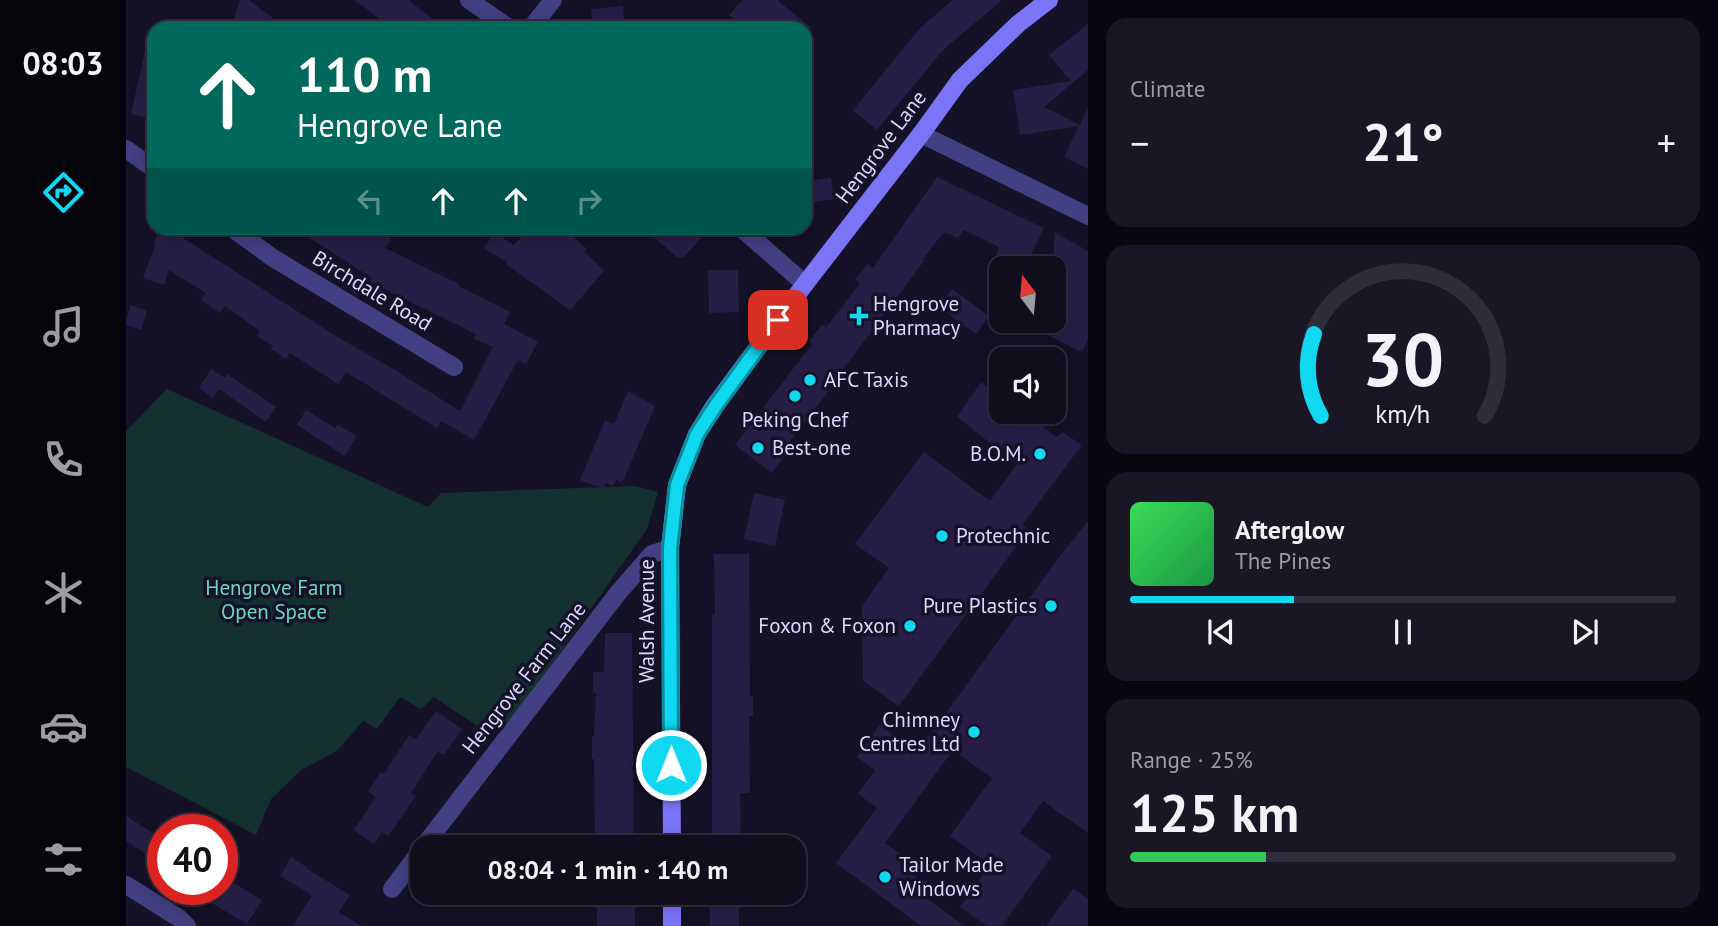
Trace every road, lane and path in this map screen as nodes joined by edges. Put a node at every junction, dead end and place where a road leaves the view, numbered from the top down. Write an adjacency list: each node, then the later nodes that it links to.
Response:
1 (469, 0): 4 (street)
2 (553, 0): 5 (street)
3 (1049, 0): 6 (street, Hengrove Lane)
4 (499, 21)
5 (536, 21)
6 (921, 134): 9 (street); 12 (street, Hengrove Lane)
7 (126, 149): 8 (street)
8 (147, 164)
9 (1088, 216)
10 (242, 235): 13 (street, Birchdale Road)
11 (749, 235): 12 (street)
12 (805, 284): 14 (street, Hengrove Lane)
13 (454, 367)
14 (716, 405): 15 (street, Walsh Avenue)
15 (670, 548): 16 (street, Hengrove Farm Lane); 17 (street, Walsh Avenue)
16 (433, 835)
17 (672, 835)
18 (410, 865): 20 (street, Hengrove Farm Lane)
19 (126, 885): 22 (street)
20 (392, 889)
21 (672, 905): 23 (street)
22 (187, 926)
23 (672, 926)

